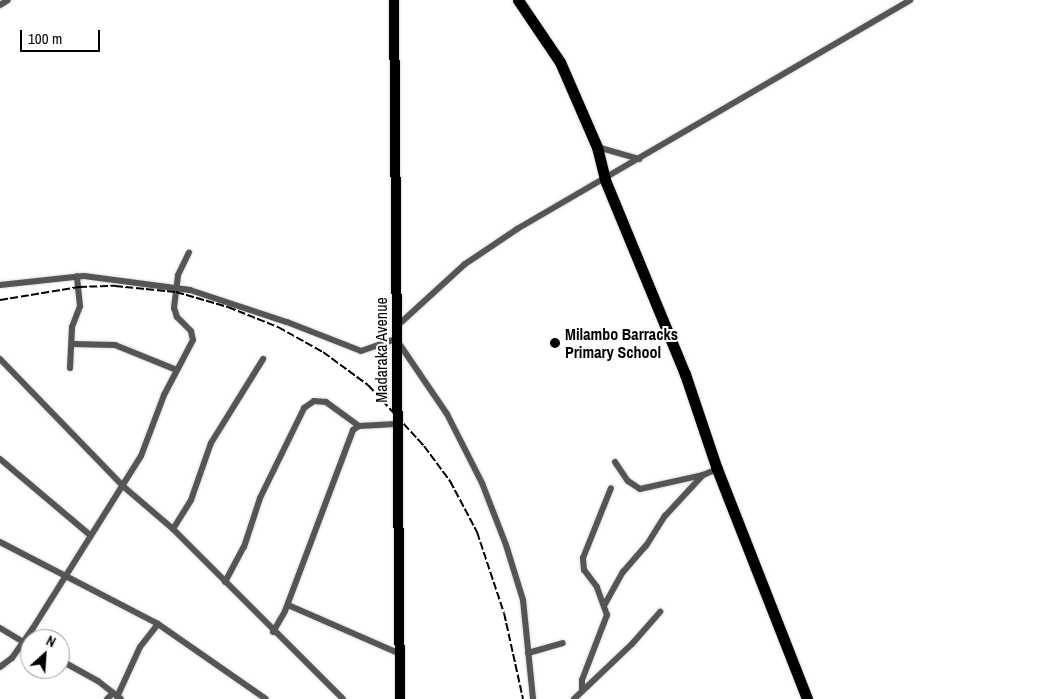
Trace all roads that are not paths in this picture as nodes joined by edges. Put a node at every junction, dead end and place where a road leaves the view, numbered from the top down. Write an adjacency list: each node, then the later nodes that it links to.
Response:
1 (8, 0): 5 (street)
2 (394, 0): 13 (main road, Madaraka Avenue)
3 (518, 0): 6 (highway)
4 (910, 0): 7 (street)
5 (0, 5)
6 (597, 147): 7 (street); 8 (highway)
7 (639, 159): 8 (street)
8 (605, 180): 13 (street); 24 (highway)
9 (189, 252): 12 (street)
10 (77, 276): 11 (street); 12 (street); 15 (street)
11 (0, 285)
12 (176, 288): 14 (street); 19 (street)
13 (395, 328): 14 (main road, Madaraka Avenue)
14 (396, 339): 20 (main road, Madaraka Avenue); 43 (street)
15 (72, 344): 18 (street); 19 (street)
16 (0, 359): 26 (street)
17 (264, 359): 28 (street)
18 (70, 368)
19 (177, 370): 26 (street)
20 (396, 424): 21 (street); 44 (main road, Madaraka Avenue)
21 (359, 426): 32 (street); 34 (street)
22 (0, 459): 29 (street)
23 (615, 462): 25 (street)
24 (717, 469): 25 (street); 55 (highway)
25 (703, 474): 33 (street)
26 (124, 487): 28 (street); 29 (street)
27 (611, 488): 33 (street)
28 (173, 529): 32 (street)
29 (90, 535): 31 (street)
30 (0, 542): 31 (street)
31 (66, 577): 36 (street); 38 (street)
32 (225, 582): 39 (street)
33 (605, 604): 47 (street)
34 (288, 605): 39 (street); 44 (street)
35 (660, 612): 47 (street)
36 (158, 624): 48 (street); 50 (street)
37 (0, 628): 40 (street)
38 (31, 629)
39 (273, 632): 51 (street)
40 (20, 642)
41 (563, 643): 43 (street)
42 (20, 646): 46 (street)
43 (528, 653): 53 (street)
44 (400, 654): 52 (main road, Madaraka Avenue)
45 (70, 666): 48 (street)
46 (0, 667)
47 (582, 691): 54 (street)
48 (117, 696): 49 (street)
49 (107, 699)
50 (266, 699)
51 (343, 699)
52 (400, 699)
53 (533, 699)
54 (574, 699)
55 (807, 699)

